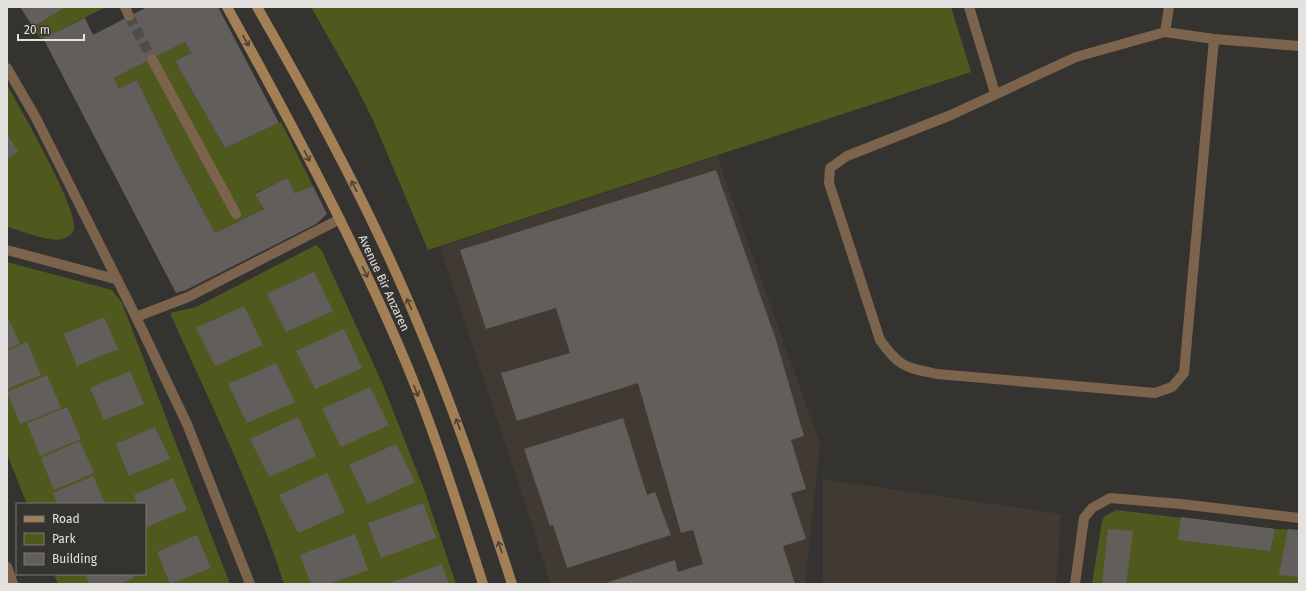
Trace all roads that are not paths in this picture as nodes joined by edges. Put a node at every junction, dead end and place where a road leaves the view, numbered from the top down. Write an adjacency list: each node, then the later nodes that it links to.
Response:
1 (227, 7): 12 (main road, Avenue Bir Anzaren, one-way to 12)
2 (257, 7): 21 (main road, Avenue Bir Anzaren, one-way to 2)
3 (969, 7): 10 (street)
4 (1169, 7): 5 (street)
5 (1165, 32): 6 (street); 10 (street)
6 (1214, 39): 7 (street); 10 (street)
7 (1299, 46)
8 (152, 59): 11 (street)
9 (7, 68): 14 (street)
10 (995, 93)
11 (236, 214)
12 (340, 219): 15 (street); 20 (main road, Avenue Bir Anzaren, one-way to 20)
13 (7, 250): 14 (street)
14 (115, 279): 15 (street)
15 (136, 317): 19 (street)
16 (1299, 518): 22 (street)
17 (7, 567): 18 (street)
18 (13, 584)
19 (250, 584)
20 (483, 584)
21 (512, 584)
22 (1075, 584)

